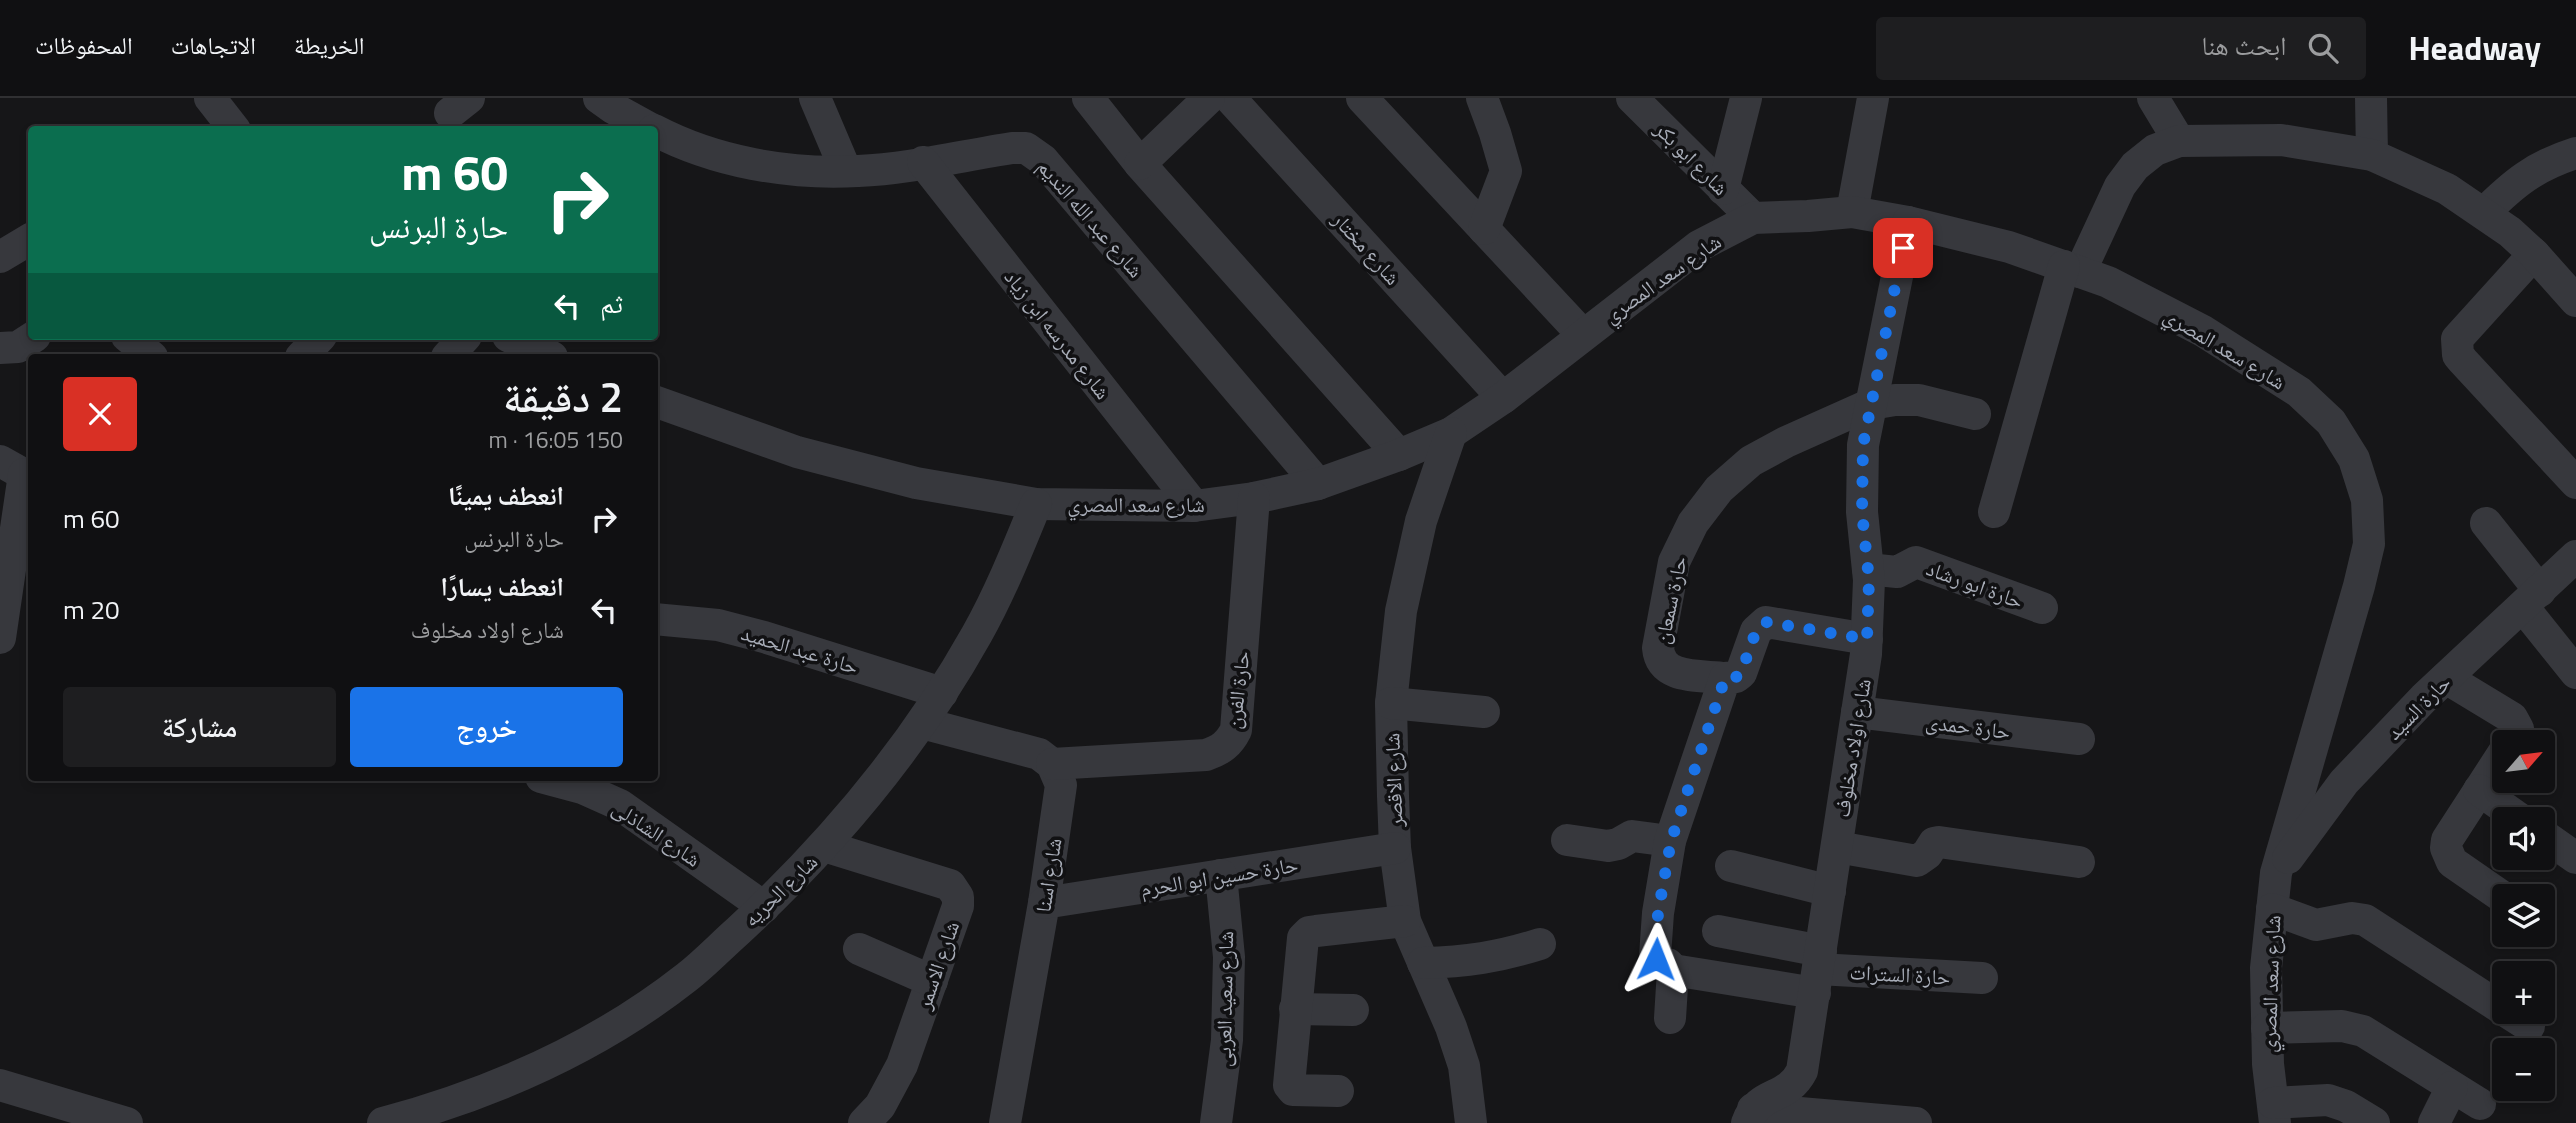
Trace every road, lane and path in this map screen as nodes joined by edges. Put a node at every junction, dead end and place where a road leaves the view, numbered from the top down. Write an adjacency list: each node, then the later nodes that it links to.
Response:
1 (210, 98): 14 (street)
2 (599, 98): 15 (street, شارع عبد الله النديم)
3 (816, 98): 22 (street)
4 (1088, 98): 21 (street)
5 (1209, 98): 21 (street)
6 (1230, 98): 45 (street, شارع مختار)
7 (1362, 98): 28 (street)
8 (1482, 98): 28 (street)
9 (1632, 98): 23 (street, شارع ابو بكر)
10 (1746, 98): 23 (street)
11 (1873, 98): 24 (street)
12 (2152, 98): 17 (street)
13 (2371, 98): 19 (street)
14 (232, 126)
15 (647, 126)
16 (658, 132): 22 (street, شارع عبد الله النديم)
17 (2179, 141): 19 (street); 32 (street)
18 (2576, 153): 25 (street)
19 (2372, 155): 25 (street)
20 (923, 162): 22 (street, شارع عبد الله النديم); 53 (street, شارع عبد الله النديم); 56 (street, شارع مدرسه ابن زياد)
21 (1140, 164): 50 (street)
22 (846, 171)
23 (1723, 189): 26 (street, شارع ابو بكر)
24 (1852, 212): 26 (street, شارع سعد المصري); 27 (street, شارع سعد المصري)
25 (2484, 213): 30 (street)
26 (1753, 218): 34 (street, شارع سعد المصري)
27 (1908, 222): 32 (street, شارع سعد المصري); 47 (street, شارع اولاد مخلوف)
28 (1484, 229): 34 (street)
29 (28, 240): 31 (street)
30 (2534, 254): 33 (street); 52 (street)
31 (0, 257)
32 (2072, 269): 57 (street); 90 (street, شارع سعد المصري)
33 (2576, 301)
34 (1583, 335): 45 (street, شارع سعد المصري)
35 (29, 340): 40 (street)
36 (132, 340): 41 (street)
37 (317, 340): 42 (street)
38 (462, 340): 43 (street)
39 (516, 340): 44 (street)
40 (0, 348)
41 (148, 354)
42 (305, 354)
43 (450, 354)
44 (546, 354)
45 (1503, 398): 49 (street, شارع سعد المصري)
46 (658, 402): 55 (street, شارع سعد المصري)
47 (1871, 404): 48 (street); 60 (street, شارع اولاد مخلوف); 67 (street, حارة سمعان)
48 (1975, 414)
49 (1451, 433): 50 (street, شارع سعد المصري); 70 (street, شارع الاقصر)
50 (1399, 455): 53 (street, شارع سعد المصري)
51 (19, 472): 64 (street)
52 (2576, 483)
53 (1318, 484): 54 (street, شارع سعد المصري)
54 (1254, 498): 56 (street, شارع سعد المصري); 76 (street, حارة الفرن)
55 (1036, 504): 56 (street, شارع سعد المصري); 69 (street, شارع الحريه)
56 (1194, 506)
57 (1994, 512)
58 (2486, 523): 61 (street)
59 (2576, 556): 61 (street, حارة السيد)
60 (1868, 569): 62 (street, حارة ابو رشاد); 65 (street, شارع اولاد مخلوف)
61 (2531, 599): 66 (street); 68 (street, حارة السيد)
62 (2042, 608)
63 (658, 619): 69 (street, حارة عبد الحميد)
64 (0, 638)
65 (1867, 639): 67 (street); 72 (street, شارع اولاد مخلوف)
66 (2576, 673)
67 (1725, 678): 82 (street)
68 (2446, 678): 74 (street); 90 (street, حارة السيد)
69 (942, 693): 73 (street, شارع الحريه)
70 (1391, 703): 71 (street); 86 (street, شارع الاقصر)
71 (1484, 712)
72 (1857, 712): 75 (street, حارة حمدى); 85 (street, شارع اولاد مخلوف)
73 (922, 723): 76 (street); 84 (street, شارع الحريه)
74 (2517, 730)
75 (2079, 739)
76 (1052, 764): 94 (street, شارع اسنا)
77 (2492, 770): 79 (street)
78 (556, 781): 95 (street, شارع الشاذلى)
79 (2479, 790): 80 (street); 92 (street)
80 (2503, 807)
81 (1567, 840): 82 (street)
82 (1671, 841): 102 (street)
83 (2555, 843): 87 (street)
84 (824, 846): 95 (street, شارع الحريه); 105 (street, شارع الاسمر)
85 (1837, 847): 88 (street); 93 (street, شارع اولاد مخلوف)
86 (1395, 848): 91 (street, حارة حسين ابو الحرم); 97 (street, شارع الاقصر)
87 (2576, 858)
88 (2079, 862)
89 (1731, 866): 93 (street)
90 (2277, 873): 96 (street, شارع سعد المصري)
91 (1221, 876): 94 (street, حارة حسين ابو الحرم); 121 (street, شارع سعيد العربى)
92 (2492, 890)
93 (1830, 891): 103 (street, شارع اولاد مخلوف)
94 (1044, 903): 120 (street, شارع اسنا)
95 (764, 907): 118 (street, شارع الحريه)
96 (2272, 909): 106 (street); 110 (street, شارع سعد المصري)
97 (1405, 921): 101 (street, شارع الاقصر); 107 (street)
98 (1718, 931): 103 (street)
99 (1540, 944): 101 (street)
100 (859, 949): 105 (street)
101 (1423, 963): 122 (street, شارع الاقصر)
102 (1673, 970): 103 (street); 109 (street)
103 (1818, 971): 104 (street, حارة السترات); 116 (street, شارع اولاد مخلوف)
104 (1982, 978)
105 (932, 981): 119 (street, شارع الاسمر)
106 (2492, 1002)
107 (1295, 1009): 108 (street); 113 (street)
108 (1353, 1010)
109 (1670, 1017)
110 (2267, 1028): 112 (street); 115 (street, شارع سعد المصري)
111 (0, 1085): 117 (street)
112 (2452, 1087): 114 (street); 125 (street)
113 (1338, 1091)
114 (2480, 1104)
115 (2274, 1113): 124 (street)
116 (1750, 1116): 123 (street)
117 (127, 1123)
118 (383, 1123)
119 (864, 1123)
120 (1004, 1123)
121 (1216, 1123)
122 (1471, 1123)
123 (1916, 1123)
124 (2374, 1123)
125 (2434, 1123)

